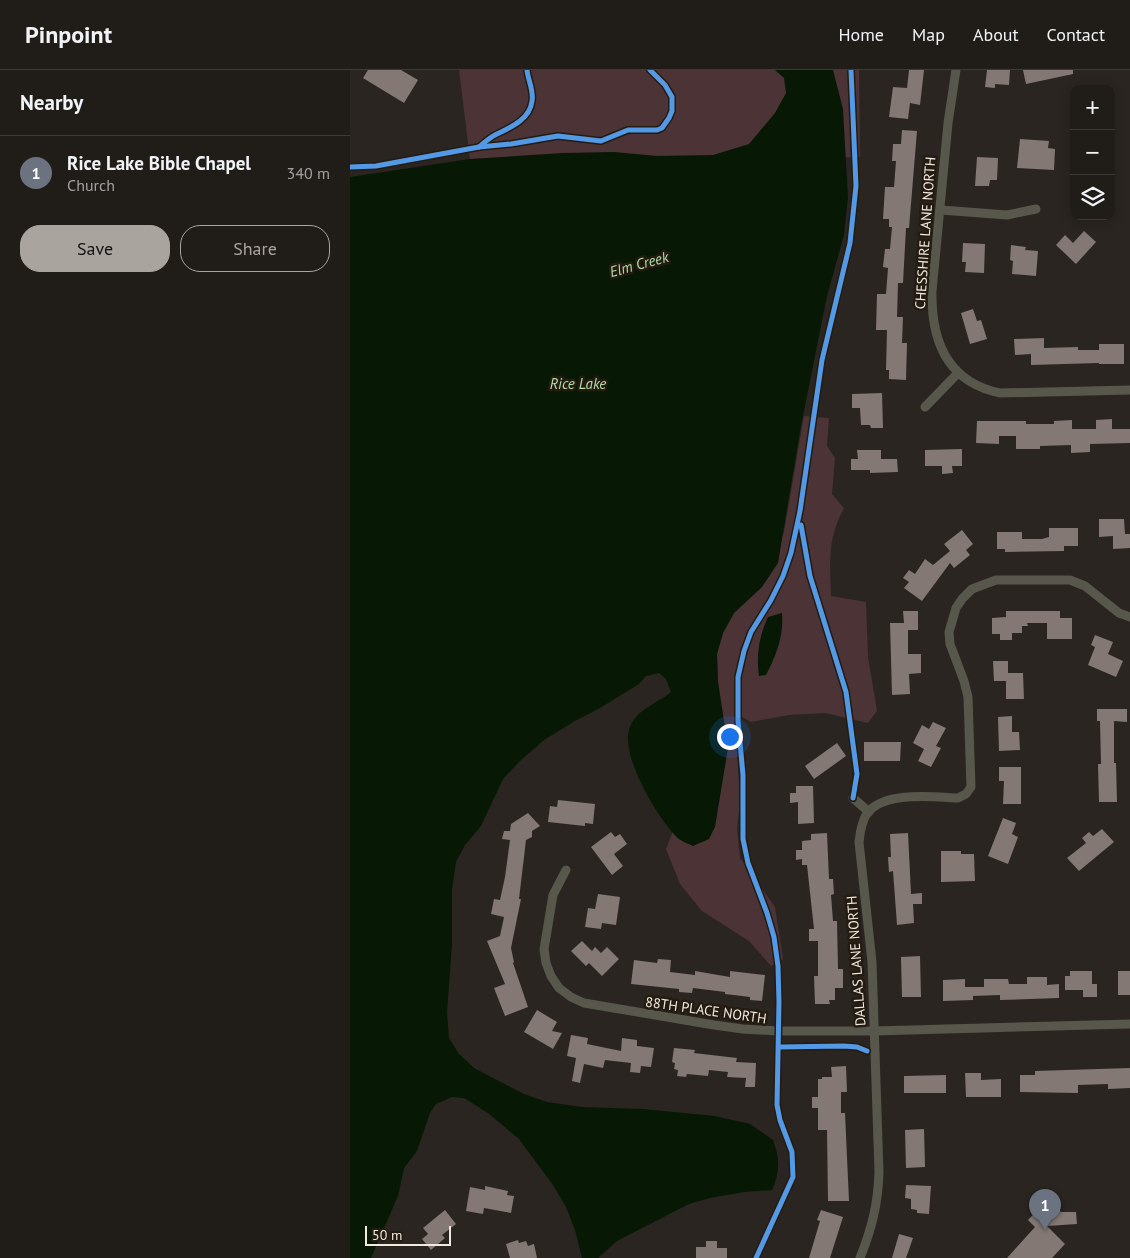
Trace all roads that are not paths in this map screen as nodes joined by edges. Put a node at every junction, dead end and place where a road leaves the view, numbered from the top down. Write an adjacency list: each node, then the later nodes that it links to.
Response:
1 (956, 70): 3 (street, CHESSHIRE LANE NORTH)
2 (1036, 209): 3 (street)
3 (941, 210): 4 (street, CHESSHIRE LANE NORTH)
4 (958, 373): 5 (street, CHESSHIRE LANE NORTH); 6 (street)
5 (1130, 390)
6 (925, 407)
7 (1130, 618): 9 (street)
8 (853, 798): 9 (street)
9 (869, 812): 12 (street, DALLAS LANE NORTH)
10 (566, 870): 12 (street, 88TH PLACE NORTH)
11 (1130, 1024): 12 (street, 88TH PLACE NORTH)
12 (874, 1031): 13 (street, DALLAS LANE NORTH)
13 (860, 1258)

